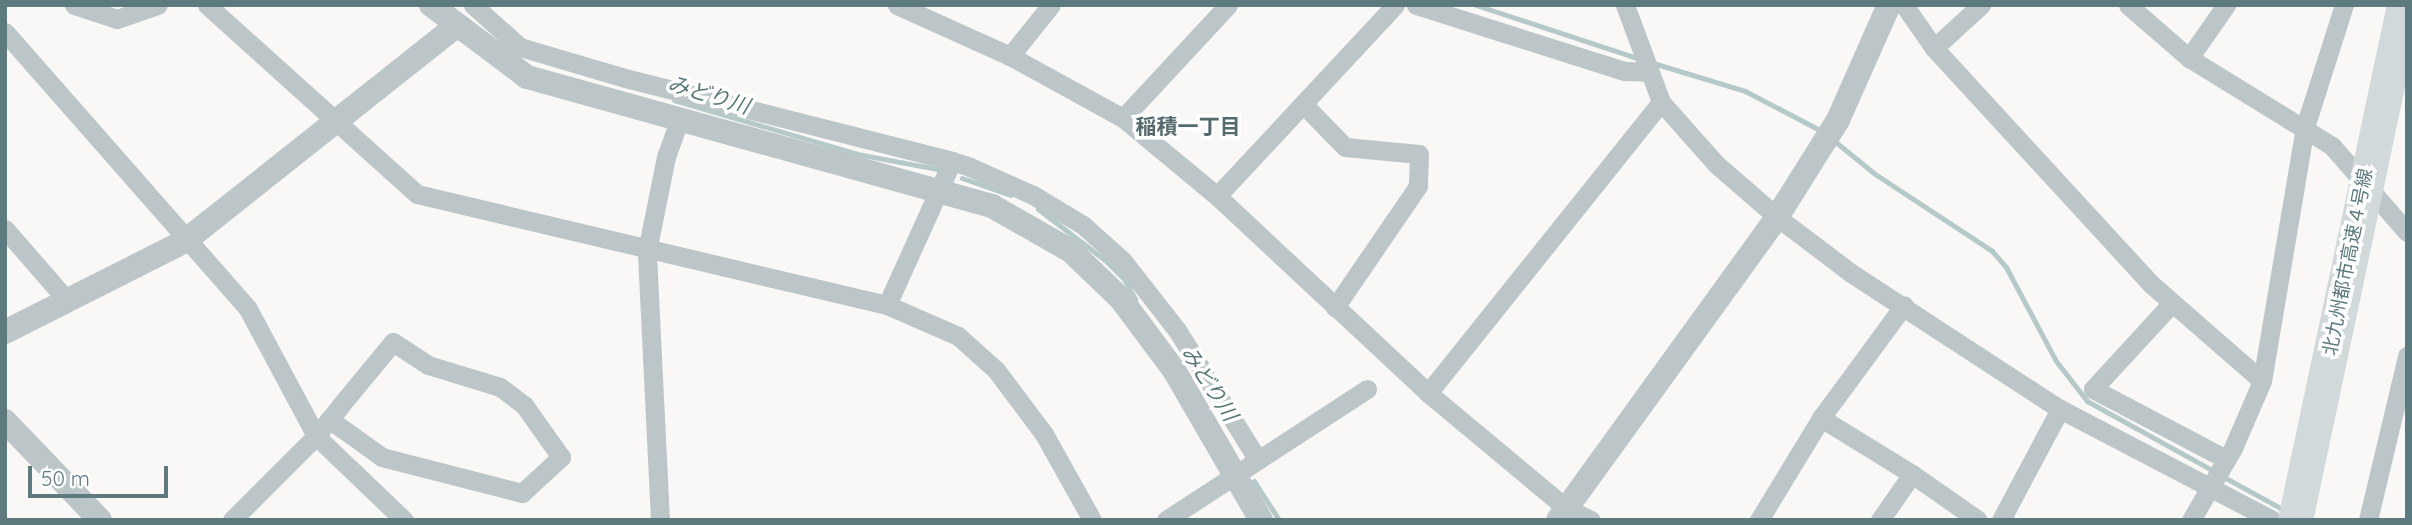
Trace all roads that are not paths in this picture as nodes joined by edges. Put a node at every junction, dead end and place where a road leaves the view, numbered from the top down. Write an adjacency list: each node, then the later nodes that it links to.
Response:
1 (74, 5): 2 (street)
2 (158, 5)
3 (207, 5): 30 (street)
4 (431, 5): 20 (street)
5 (897, 5): 23 (street)
6 (1051, 5): 23 (street)
7 (1228, 5): 29 (street)
8 (1395, 5): 27 (street)
9 (1416, 5): 25 (street)
10 (1625, 5): 25 (street)
11 (1889, 5): 36 (street)
12 (1904, 5): 22 (street)
13 (1981, 5): 22 (street)
14 (2128, 5): 24 (street)
15 (2226, 5): 24 (street)
16 (2344, 5): 31 (street)
17 (2380, 5): 32 (highway, 北九州都市高速４号線)
18 (2404, 5): 32 (highway, 北九州都市高速４号線)
19 (477, 6): 20 (street); 33 (street)
20 (455, 27): 28 (street); 30 (street)
21 (5, 32): 39 (street)
22 (1934, 48): 42 (street)
23 (1010, 56): 29 (street)
24 (2189, 58): 31 (street)
25 (1648, 72): 26 (street)
26 (1661, 102): 36 (street); 50 (street)
27 (1303, 104): 35 (street); 45 (street)
28 (680, 118): 34 (street); 40 (street)
29 (1123, 118): 35 (street)
30 (332, 120): 39 (street); 40 (street)
31 (2305, 127): 38 (street); 48 (street)
32 (2360, 146): 58 (highway, 北九州都市高速４号線)
33 (952, 160): 34 (street); 56 (street)
34 (940, 189): 43 (street); 59 (street)
35 (1217, 196): 45 (street)
36 (1777, 217): 44 (street); 62 (street)
37 (5, 229): 41 (street)
38 (2407, 232)
39 (184, 241): 41 (street); 55 (street)
40 (647, 251): 43 (street); 66 (street)
41 (65, 298): 46 (street)
42 (2172, 303): 48 (street); 57 (street)
43 (887, 305): 67 (street)
44 (1904, 305): 51 (street); 52 (street)
45 (1335, 307): 50 (street)
46 (5, 332)
47 (2407, 356): 78 (street)
48 (2262, 381): 57 (street)
49 (1367, 389): 56 (street)
50 (1428, 393): 62 (street)
51 (2060, 409): 61 (street); 74 (street)
52 (1821, 418): 60 (street); 71 (street)
53 (329, 419): 53 (street); 55 (street)
54 (7, 428): 63 (street)
55 (316, 436): 64 (street); 65 (street)
56 (1258, 460): 59 (street)
57 (2226, 460): 61 (street)
58 (2294, 471): 76 (highway, 北九州都市高速４号線); 77 (highway, 北九州都市高速４号線)
59 (1233, 474): 68 (street); 69 (street)
60 (1912, 474): 72 (street); 73 (street)
61 (2210, 487): 75 (street); 76 (street)
62 (1562, 514): 70 (street)
63 (100, 520)
64 (232, 520)
65 (404, 520)
66 (660, 520)
67 (1092, 520)
68 (1166, 520)
69 (1261, 520)
70 (1591, 520)
71 (1759, 520)
72 (1880, 520)
73 (1978, 520)
74 (2001, 520)
75 (2191, 520)
76 (2271, 520)
77 (2295, 520)
78 (2368, 520)

